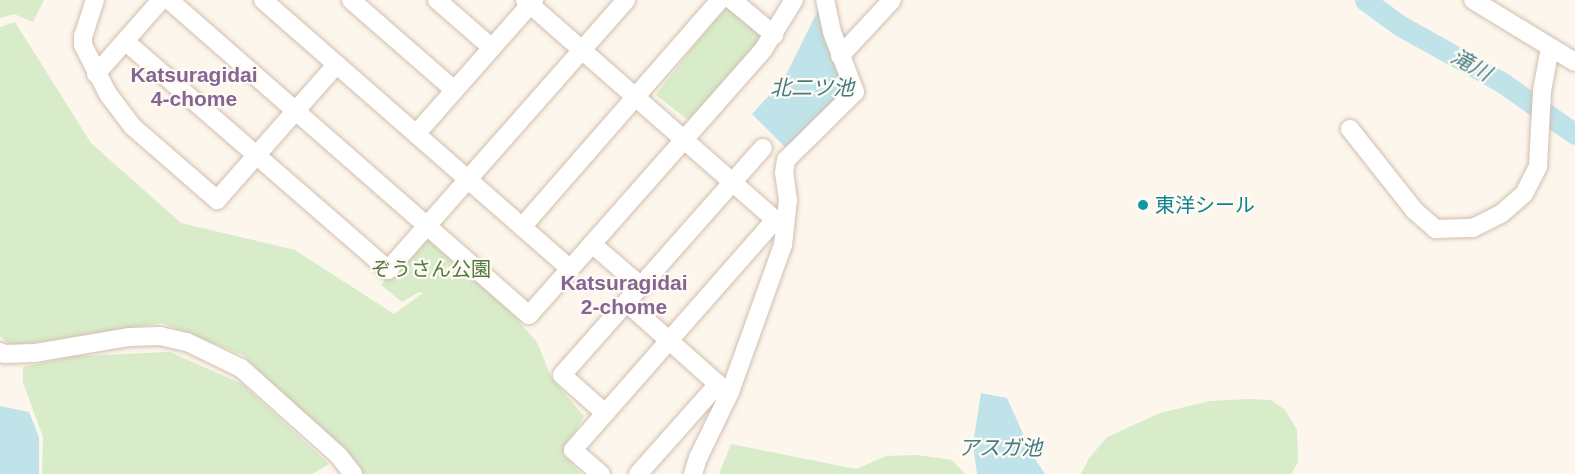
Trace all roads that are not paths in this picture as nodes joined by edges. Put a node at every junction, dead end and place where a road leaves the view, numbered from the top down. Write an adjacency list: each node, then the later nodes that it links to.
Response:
1 (95, 0): 23 (street)
2 (161, 0): 16 (street)
3 (169, 0): 26 (street)
4 (263, 0): 22 (street)
5 (351, 0): 24 (street)
6 (437, 0): 17 (street)
7 (626, 0): 19 (street)
8 (720, 0): 25 (street)
9 (732, 0): 15 (street)
10 (794, 0): 15 (street)
11 (825, 0): 20 (street)
12 (892, 0): 20 (street)
13 (1473, 0): 18 (street)
14 (530, 1): 17 (street); 19 (street)
15 (774, 35): 29 (street)
16 (125, 41): 23 (street); 31 (street)
17 (492, 48): 24 (street)
18 (1550, 48): 21 (street); 27 (street)
19 (582, 50): 25 (street); 32 (street)
20 (840, 56): 46 (street)
21 (1575, 62)
22 (337, 64): 26 (street); 28 (street)
23 (96, 74): 31 (street)
24 (454, 90): 28 (street)
25 (636, 97): 29 (street); 35 (street)
26 (296, 111): 31 (street); 34 (street)
27 (1350, 129)
28 (416, 134): 32 (street)
29 (684, 139): 33 (street); 36 (street)
30 (763, 148): 33 (street)
31 (256, 156): 34 (street)
32 (468, 180): 34 (street); 35 (street)
33 (733, 182): 38 (street); 40 (street)
34 (428, 226): 37 (street)
35 (522, 227): 37 (street)
36 (592, 244): 37 (street); 38 (street)
37 (570, 269)
38 (641, 286): 39 (street)
39 (627, 303): 40 (street); 42 (street)
40 (669, 340): 42 (street); 45 (street)
41 (0, 352): 43 (street)
42 (605, 413): 44 (street)
43 (352, 474)
44 (601, 474)
45 (638, 474)
46 (693, 474)

